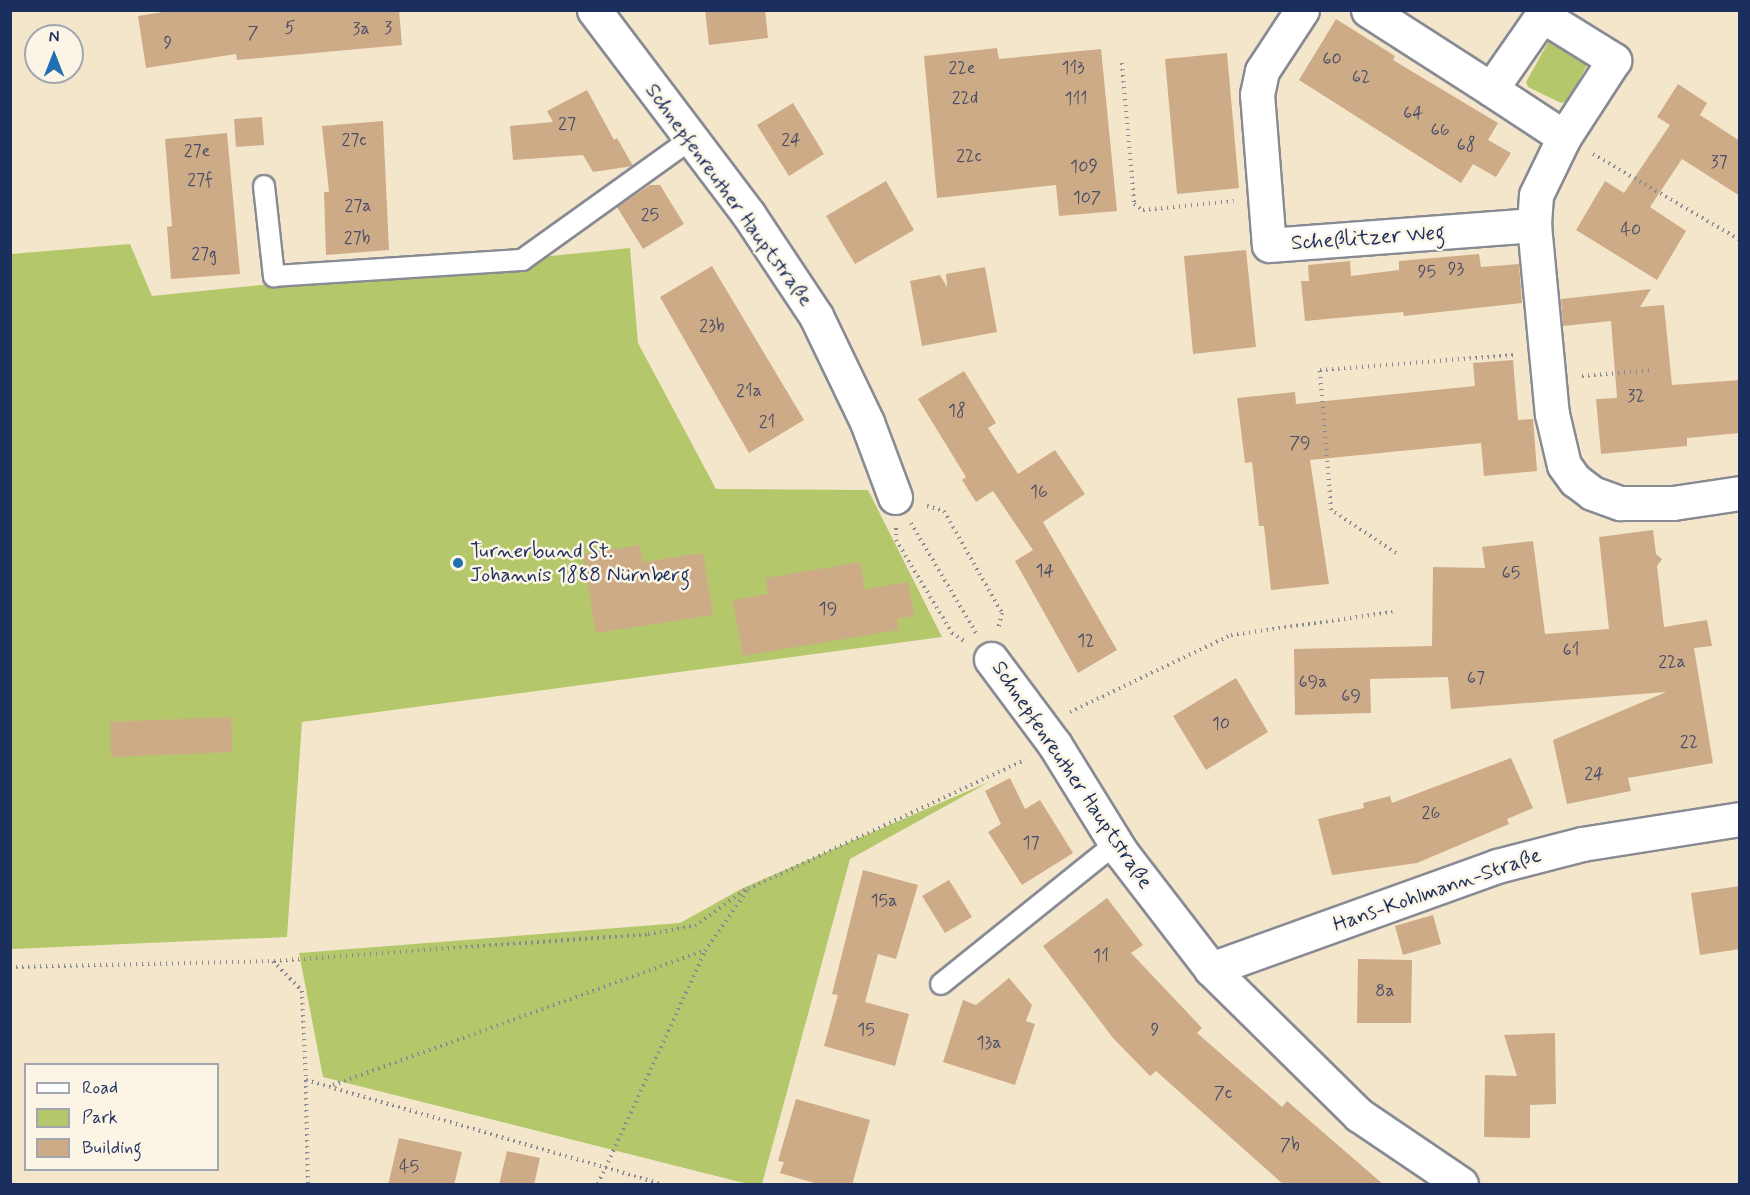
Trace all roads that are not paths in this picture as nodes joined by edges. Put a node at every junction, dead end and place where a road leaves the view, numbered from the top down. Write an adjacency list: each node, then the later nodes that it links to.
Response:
1 (594, 10): 7 (street, Schnepfenreuther Hauptstraße)
2 (1302, 10): 9 (street, Scheßlitzer Weg)
3 (1368, 10): 5 (street)
4 (1545, 13): 5 (street); 6 (street)
5 (1484, 84): 6 (street)
6 (1564, 137): 9 (street)
7 (691, 139): 8 (lane); 11 (street, Schnepfenreuther Hauptstraße)
8 (264, 186)
9 (1534, 225): 10 (street)
10 (1740, 493)
11 (895, 497)
12 (991, 659): 14 (street, Schnepfenreuther Hauptstraße)
13 (1740, 819): 15 (street, Hans-Kohlmann-Straße)
14 (1115, 844): 15 (street, Schnepfenreuther Hauptstraße); 16 (lane)
15 (1211, 969): 17 (street, Schnepfenreuther Hauptstraße)
16 (941, 984)
17 (1461, 1185)

